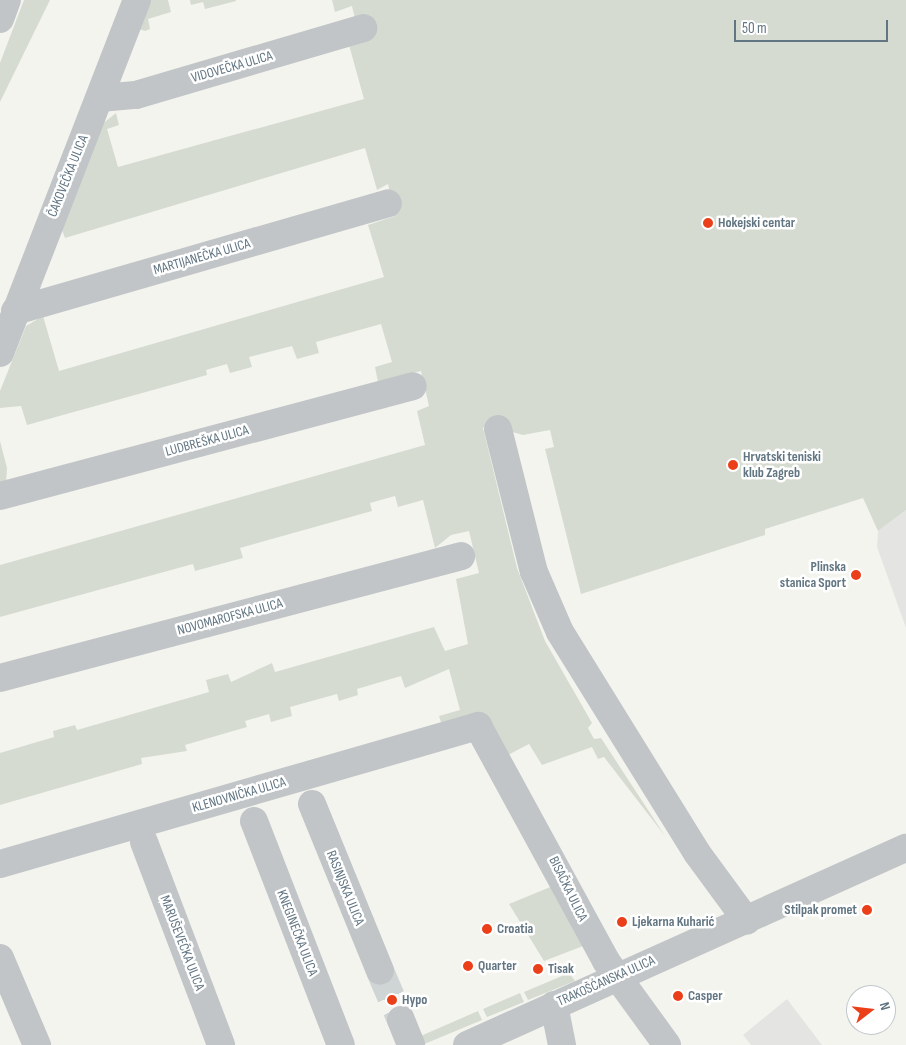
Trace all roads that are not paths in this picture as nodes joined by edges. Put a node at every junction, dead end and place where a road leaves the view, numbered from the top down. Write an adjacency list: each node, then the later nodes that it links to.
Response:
1 (7, 0): 3 (street)
2 (137, 0): 5 (street, ČAKOVEČKA ULICA)
3 (0, 19)
4 (363, 28): 5 (street, VIDOVEČKA ULICA)
5 (100, 98): 7 (street, ČAKOVEČKA ULICA)
6 (388, 204): 7 (street, MARTIJANEČKA ULICA)
7 (15, 311): 8 (street, ČAKOVEČKA ULICA)
8 (0, 353)
9 (413, 386): 11 (street, LUDBREŠKA ULICA)
10 (498, 429): 20 (street)
11 (0, 496)
12 (460, 556): 13 (street, NOVOMAROFSKA ULICA)
13 (0, 678)
14 (478, 726): 19 (street, KLENOVNIČKA ULICA); 23 (street, BISAČKA ULICA)
15 (312, 804): 22 (street, RASINJSKA ULICA)
16 (254, 820): 28 (street, KNEGINEČKA ULICA)
17 (144, 842): 27 (street, MARUŠEVEČKA ULICA)
18 (906, 848): 20 (street, TRAKOŠĆANSKA ULICA)
19 (0, 864)
20 (747, 921): 23 (street, TRAKOŠĆANSKA ULICA)
21 (0, 958): 26 (street)
22 (380, 970)
23 (618, 974): 24 (street, TRAKOŠĆANSKA ULICA); 32 (street, BISAČKA ULICA)
24 (554, 1005): 30 (street, TRAKOŠĆANSKA ULICA); 31 (street)
25 (401, 1020): 29 (street)
26 (37, 1045)
27 (221, 1045)
28 (341, 1045)
29 (411, 1045)
30 (466, 1045)
31 (562, 1045)
32 (667, 1045)

